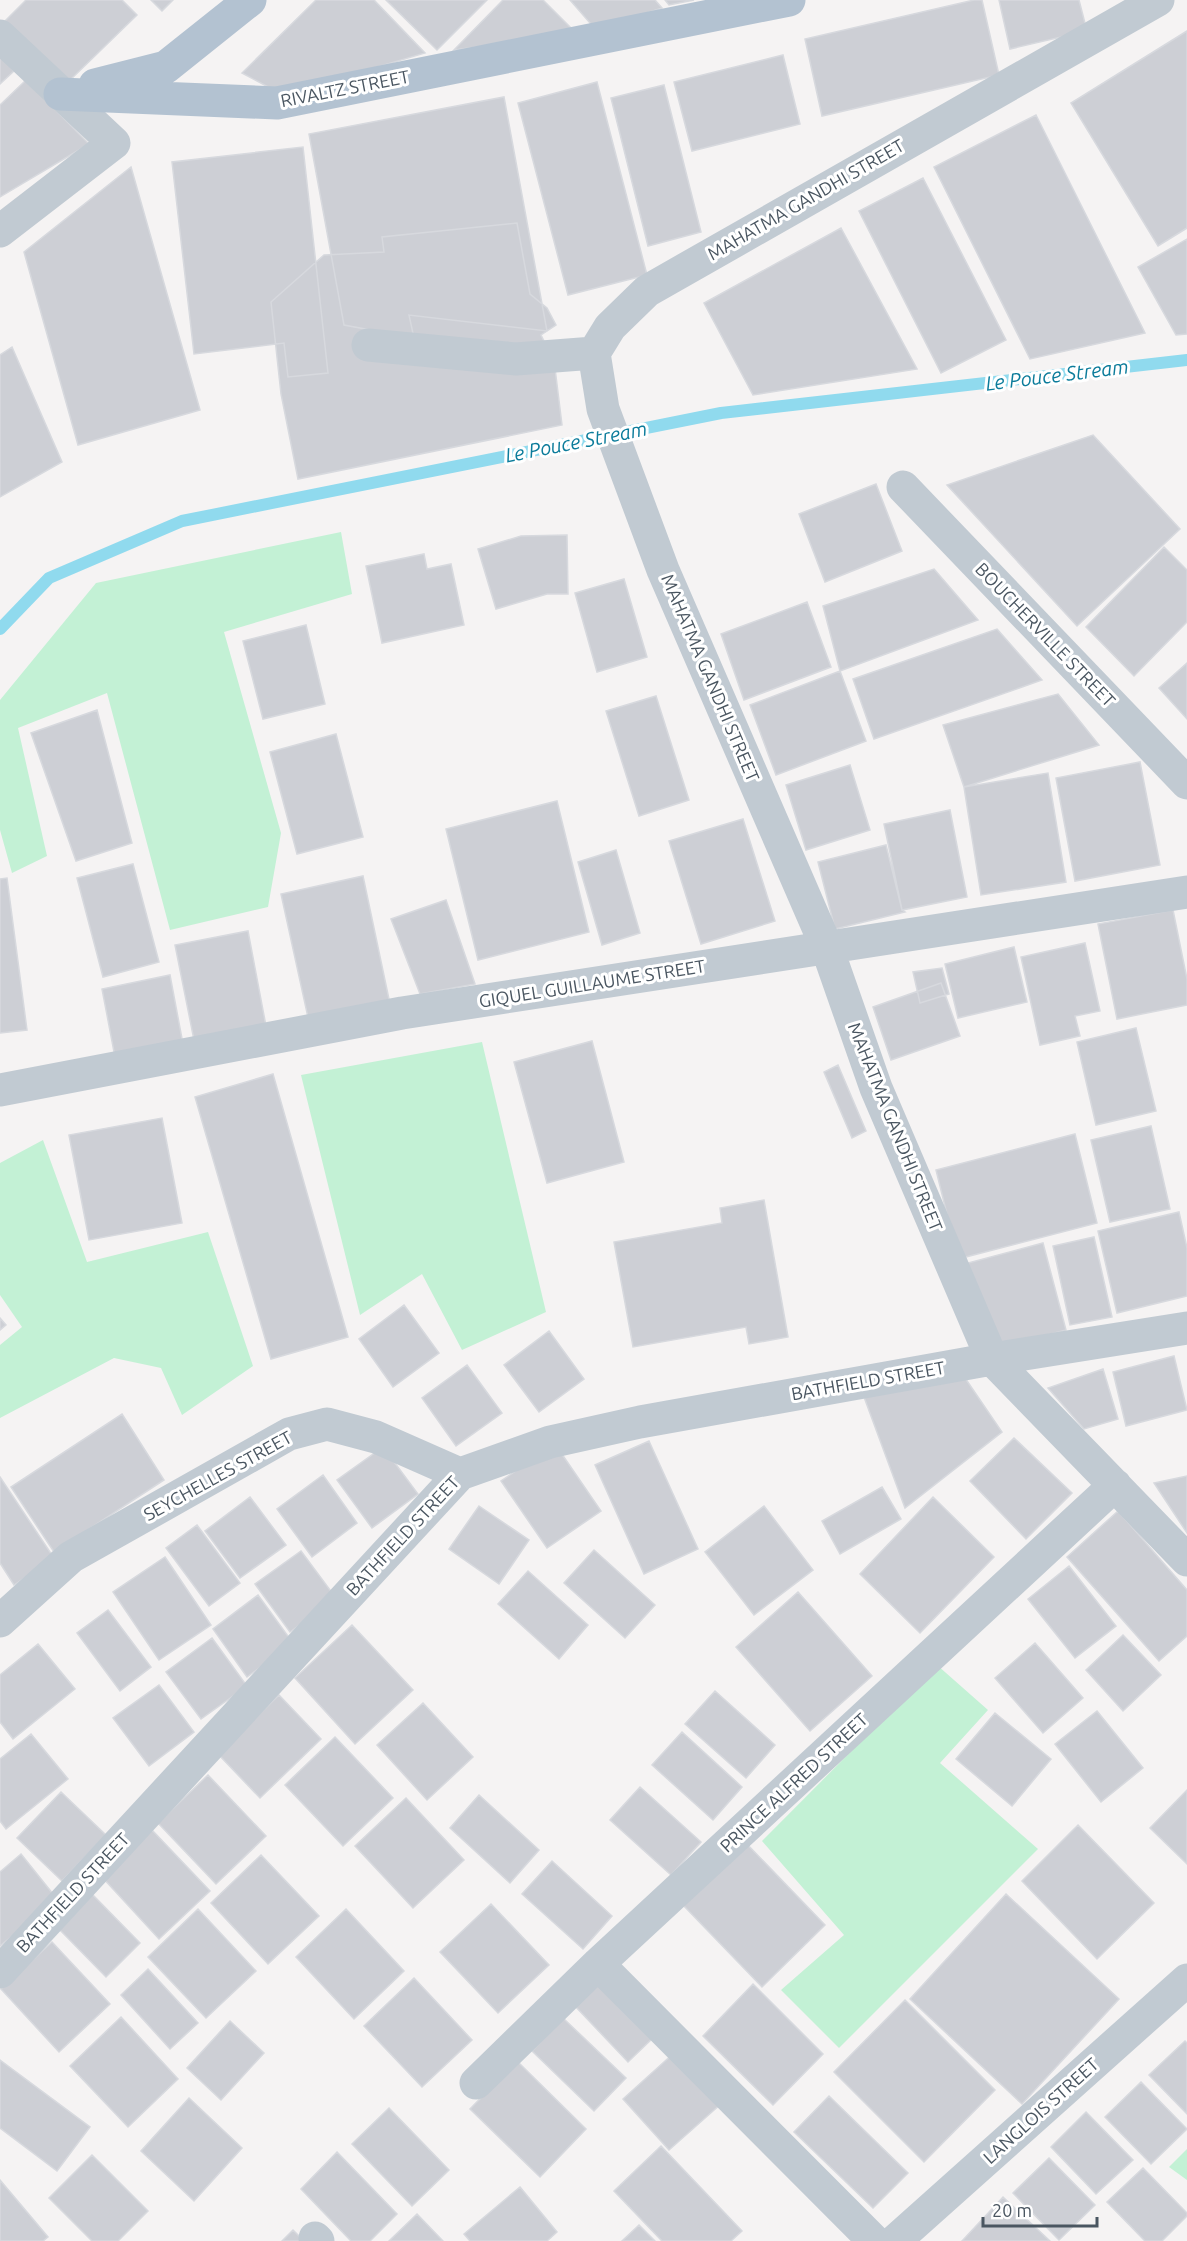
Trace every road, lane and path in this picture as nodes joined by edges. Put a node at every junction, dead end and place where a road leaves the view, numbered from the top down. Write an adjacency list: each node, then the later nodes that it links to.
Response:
1 (250, 0): 5 (main road)
2 (789, 0): 5 (main road, RIVALTZ STREET)
3 (1158, 0): 8 (street, MAHATMA GANDHI STREET)
4 (0, 36): 5 (street)
5 (60, 94): 6 (street)
6 (0, 231)
7 (368, 345): 8 (street)
8 (594, 354): 12 (street, MAHATMA GANDHI STREET)
9 (903, 486): 10 (street, BOUCHERVILLE STREET)
10 (1187, 783)
11 (1187, 892): 12 (street, GIQUEL GUILLAUME STREET)
12 (827, 948): 13 (street, GIQUEL GUILLAUME STREET); 15 (street, MAHATMA GANDHI STREET)
13 (0, 1090)
14 (1187, 1328): 15 (street, BATHFIELD STREET)
15 (992, 1359): 16 (street, BATHFIELD STREET); 17 (street, MAHATMA GANDHI STREET)
16 (460, 1474): 19 (street, SEYCHELLES STREET); 21 (street, BATHFIELD STREET)
17 (1115, 1485): 18 (street, MAHATMA GANDHI STREET); 20 (street, PRINCE ALFRED STREET)
18 (1187, 1560)
19 (0, 1621)
20 (598, 1964): 23 (street, PRINCE ALFRED STREET); 24 (street)
21 (0, 1972)
22 (1187, 1980): 25 (street, LANGLOIS STREET)
23 (476, 2083)
24 (874, 2241)
25 (895, 2241)

